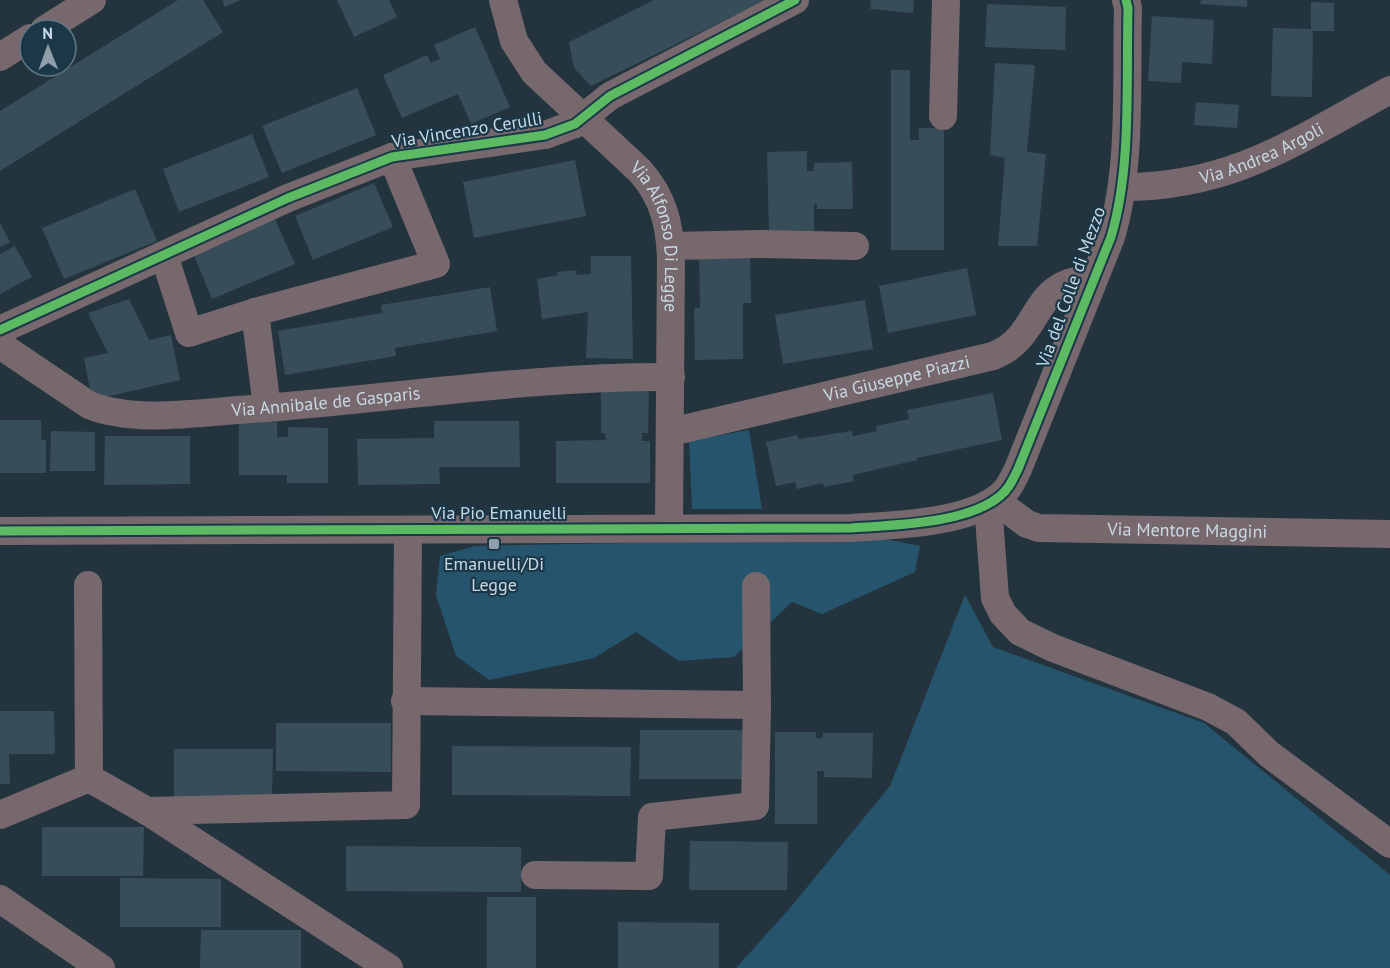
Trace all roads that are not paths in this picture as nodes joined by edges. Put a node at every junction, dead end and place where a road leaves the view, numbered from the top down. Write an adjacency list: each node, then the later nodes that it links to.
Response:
1 (92, 0): 6 (street)
2 (502, 0): 11 (street, Via Alfonso Di Legge)
3 (795, 0): 11 (street, Via Vincenzo Cerulli)
4 (946, 0): 10 (street)
5 (1126, 0): 13 (street, Via del Colle di Mezzo)
6 (63, 18)
7 (18, 46): 8 (street)
8 (0, 57)
9 (1390, 90): 13 (street, Via Andrea Argoli)
10 (943, 116)
11 (584, 117): 12 (street, Via Vincenzo Cerulli); 14 (street, Via Alfonso Di Legge)
12 (392, 157): 16 (street, Via Vincenzo Cerulli); 18 (street)
13 (1123, 187): 17 (street, Via del Colle di Mezzo)
14 (671, 246): 15 (street); 21 (street, Via Alfonso Di Legge)
15 (855, 246)
16 (164, 255): 18 (street); 19 (street, Via Vincenzo Cerulli)
17 (1094, 279): 23 (street, Via Giuseppe Piazzi); 24 (street, Via del Colle di Mezzo)
18 (255, 312): 22 (street)
19 (0, 330)
20 (0, 345): 22 (street, Via Annibale de Gasparis)
21 (671, 376): 22 (street, Via Annibale de Gasparis); 23 (street, Via Alfonso Di Legge)
22 (267, 408)
23 (671, 432): 25 (street, Via Alfonso Di Legge)
24 (992, 502): 25 (street, Via Pio Emanuelli); 28 (street, Via Mentore Maggini); 36 (street)
25 (669, 528): 26 (street, Via Pio Emanuelli)
26 (408, 530): 27 (street, Via Pio Emanuelli); 31 (street, Via Pio Emanuelli)
27 (0, 531)
28 (1390, 534)
29 (88, 585): 33 (street)
30 (756, 586): 32 (street)
31 (405, 701): 32 (street); 34 (street, Via Pio Emanuelli)
32 (757, 705): 37 (street)
33 (89, 778): 34 (street); 35 (street)
34 (147, 812): 40 (street)
35 (0, 815)
36 (1390, 844)
37 (535, 875)
38 (0, 899): 39 (street)
39 (101, 968)
40 (389, 968)

